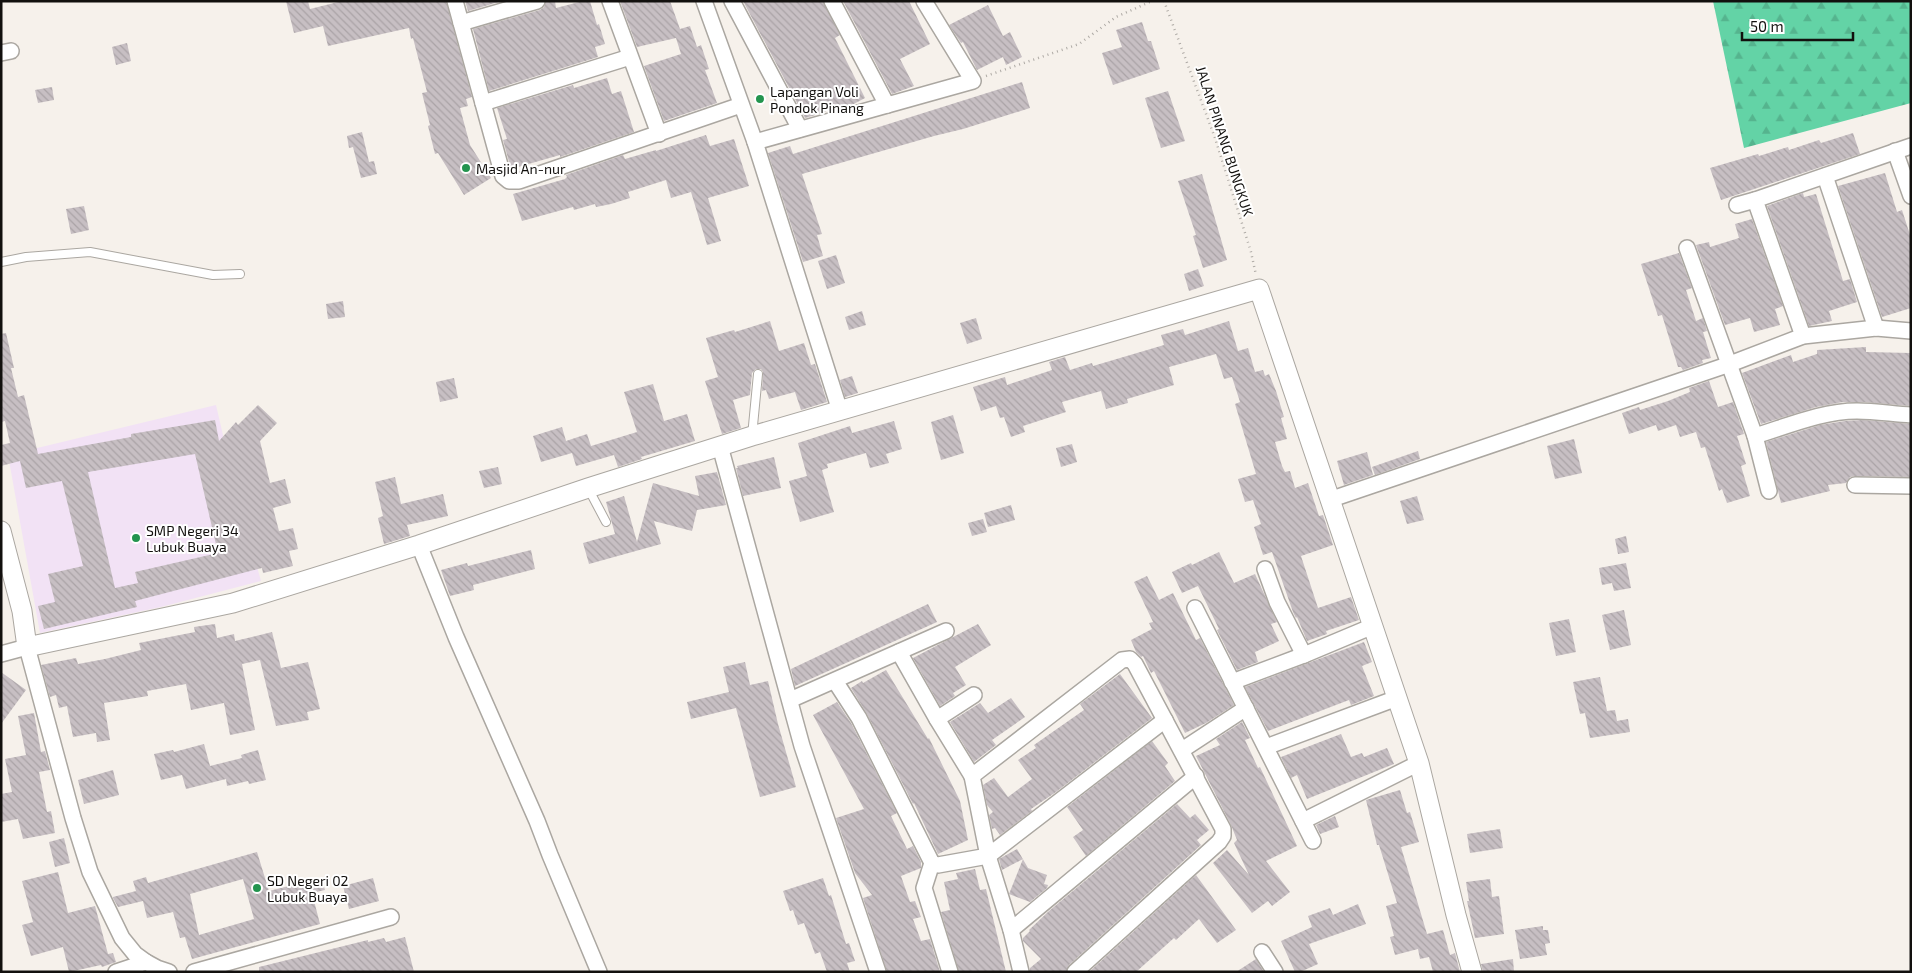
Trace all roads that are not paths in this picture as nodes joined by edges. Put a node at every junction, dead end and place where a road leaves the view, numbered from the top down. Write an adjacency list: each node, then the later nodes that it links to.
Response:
1 (455, 1): 8 (street)
2 (537, 1): 8 (street)
3 (610, 1): 9 (street)
4 (704, 1): 11 (street)
5 (732, 1): 13 (street)
6 (832, 1): 12 (street)
7 (924, 1): 12 (street)
8 (461, 24): 10 (street)
9 (630, 57): 10 (street); 14 (street)
10 (483, 103): 14 (street)
11 (741, 104): 14 (street); 15 (street)
12 (887, 105): 13 (street)
13 (800, 129): 15 (street)
14 (659, 134)
15 (755, 142): 30 (street)
16 (1911, 146): 17 (street)
17 (1895, 151): 18 (street); 19 (street)
18 (1824, 176): 20 (street); 25 (street)
19 (1911, 196)
20 (1754, 200): 21 (street); 27 (street)
21 (1737, 205)
22 (1687, 248): 28 (street)
23 (1, 262): 24 (lane)
24 (240, 274)
25 (1876, 328): 26 (street); 27 (street)
26 (1911, 331)
27 (1803, 336): 28 (street)
28 (1730, 364): 33 (street); 39 (street)
29 (758, 374): 32 (lane)
30 (840, 411): 32 (street); 39 (street)
31 (1911, 415): 33 (street)
32 (752, 436): 34 (street)
33 (1755, 436): 38 (street)
34 (720, 446): 37 (street); 55 (street)
35 (1855, 484): 36 (street)
36 (1911, 486)
37 (588, 488): 40 (lane); 42 (street)
38 (1769, 491)
39 (1329, 500): 45 (street)
40 (606, 522)
41 (1, 531): 47 (street)
42 (419, 545): 47 (street); 75 (street)
43 (1265, 570): 50 (street)
44 (1195, 608): 52 (street)
45 (1373, 626): 50 (street); 54 (street)
46 (946, 631): 48 (street)
47 (27, 647): 49 (street); 71 (street)
48 (899, 652): 51 (street); 57 (street)
49 (1, 654)
50 (1304, 656): 52 (street)
51 (834, 681): 55 (street); 67 (street)
52 (1232, 682): 56 (street)
53 (974, 695): 57 (street)
54 (1397, 698): 59 (street); 61 (street)
55 (790, 700): 76 (street)
56 (1246, 708): 59 (street); 60 (street)
57 (937, 720): 62 (street)
58 (1165, 720): 60 (street); 62 (street); 66 (street)
59 (1266, 747): 64 (street)
60 (1182, 750): 63 (street)
61 (1419, 763): 64 (street); 81 (street)
62 (972, 776): 66 (street)
63 (1196, 776): 69 (street); 79 (street)
64 (1303, 821): 65 (street)
65 (1313, 841)
66 (988, 856): 67 (street); 69 (street)
67 (932, 863): 77 (street)
68 (391, 918): 74 (street)
69 (1011, 930): 78 (street)
70 (1262, 952): 80 (street)
71 (146, 962): 72 (street); 73 (street)
72 (116, 972)
73 (169, 972)
74 (194, 972)
75 (599, 972)
76 (878, 972)
77 (950, 972)
78 (1021, 972)
79 (1075, 972)
80 (1275, 972)
81 (1472, 972)

